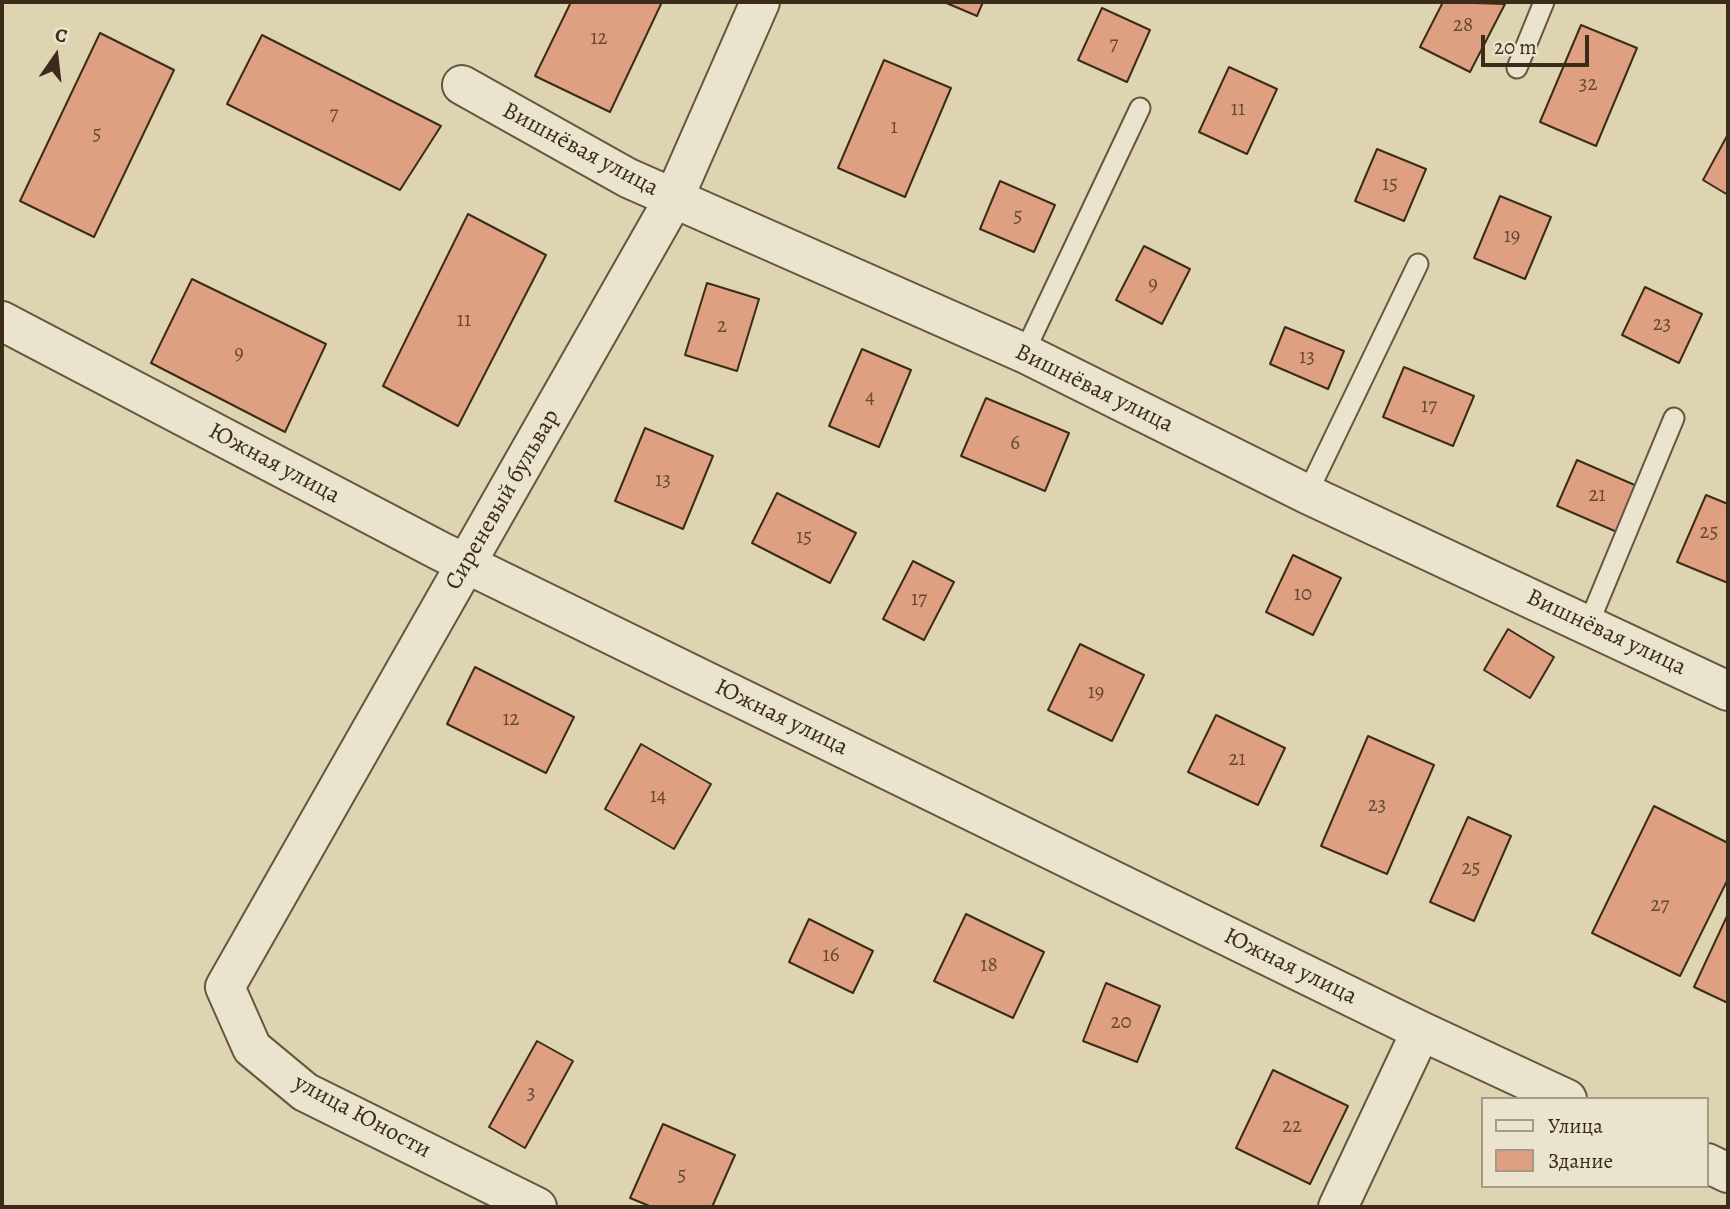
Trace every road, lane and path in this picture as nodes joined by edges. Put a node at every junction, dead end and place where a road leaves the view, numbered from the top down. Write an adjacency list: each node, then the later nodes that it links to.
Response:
1 (761, 2): 6 (street, Сиреневый бульвар)
2 (1544, 2): 3 (lane)
3 (1517, 68)
4 (462, 85): 6 (street, Вишнёвая улица)
5 (1140, 108): 9 (lane)
6 (673, 200): 9 (street, Вишнёвая улица); 12 (street, Сиреневый бульвар)
7 (1418, 264): 11 (lane)
8 (2, 321): 12 (street, Южная улица)
9 (1024, 353): 11 (street, Вишнёвая улица)
10 (1674, 418): 13 (lane)
11 (1307, 494): 13 (street, Вишнёвая улица)
12 (467, 564): 15 (street, Сиреневый бульвар); 16 (street, Южная улица)
13 (1588, 625): 14 (street, Вишнёвая улица)
14 (1726, 685)
15 (225, 988): 20 (street, улица Юности)
16 (1421, 1031): 17 (street, Южная улица); 21 (street)
17 (1563, 1097)
18 (1709, 1164): 19 (street)
19 (1728, 1173)
20 (537, 1207)
21 (1338, 1207)

